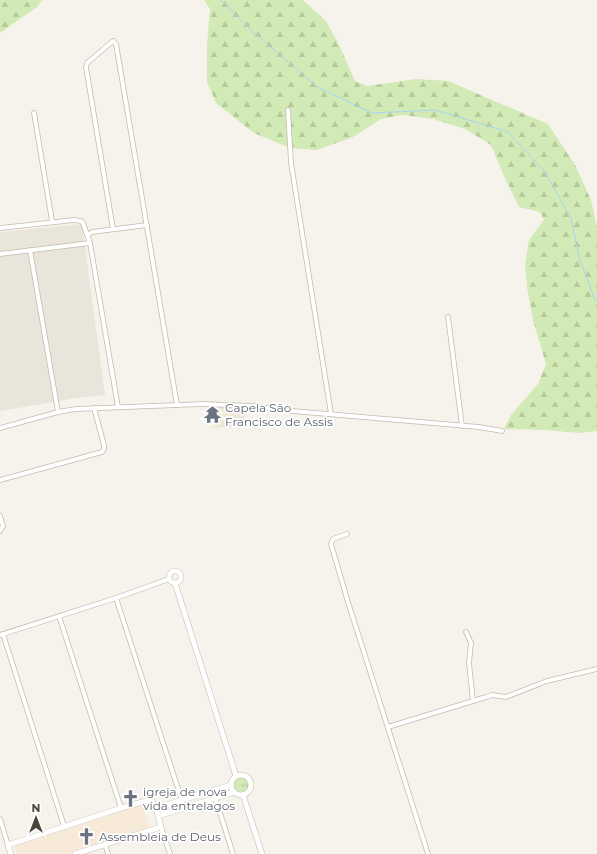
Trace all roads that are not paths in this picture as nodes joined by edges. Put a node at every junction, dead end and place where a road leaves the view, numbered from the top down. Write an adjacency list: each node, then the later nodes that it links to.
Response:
1 (288, 110): 16 (street)
2 (34, 113): 3 (street)
3 (52, 221): 5 (street); 7 (street)
4 (147, 225): 6 (street); 6 (street); 12 (street)
5 (0, 228)
6 (113, 229): 7 (street)
7 (88, 236): 8 (street)
8 (90, 243): 9 (street); 13 (street)
9 (30, 250): 10 (street); 15 (street)
10 (0, 254)
11 (448, 317): 17 (street)
12 (177, 405): 13 (street); 16 (street)
13 (118, 407): 14 (street)
14 (94, 408): 15 (street); 20 (street)
15 (58, 412): 18 (street)
16 (331, 414): 17 (street)
17 (462, 426): 19 (street)
18 (0, 428)
19 (502, 431)
20 (0, 480)
21 (0, 516): 22 (street)
22 (0, 531)
23 (347, 534): 32 (street)
24 (170, 579): 25 (street); 25 (street); 26 (street)
25 (175, 583): 33 (street)
26 (116, 598): 27 (street); 38 (street)
27 (60, 616): 29 (street); 40 (street)
28 (466, 632): 31 (street)
29 (2, 634): 44 (street)
30 (597, 669): 31 (street)
31 (473, 701): 32 (street)
32 (388, 727): 54 (street)
33 (236, 776): 34 (street); 36 (street)
34 (231, 785): 35 (street); 38 (street)
35 (234, 792): 36 (street); 37 (street)
36 (243, 795): 53 (street)
37 (215, 797): 39 (street); 52 (street)
38 (181, 800): 39 (street); 41 (street)
39 (184, 807): 42 (street)
40 (121, 808): 41 (street); 44 (street)
41 (156, 808): 42 (street)
42 (158, 816): 45 (street)
43 (0, 819): 47 (street)
44 (64, 826): 47 (street)
45 (161, 827): 46 (street); 51 (street)
46 (105, 844): 49 (street); 50 (street)
47 (8, 845): 48 (street)
48 (11, 854)
49 (75, 854)
50 (108, 854)
51 (170, 854)
52 (233, 854)
53 (262, 854)
54 (428, 854)

